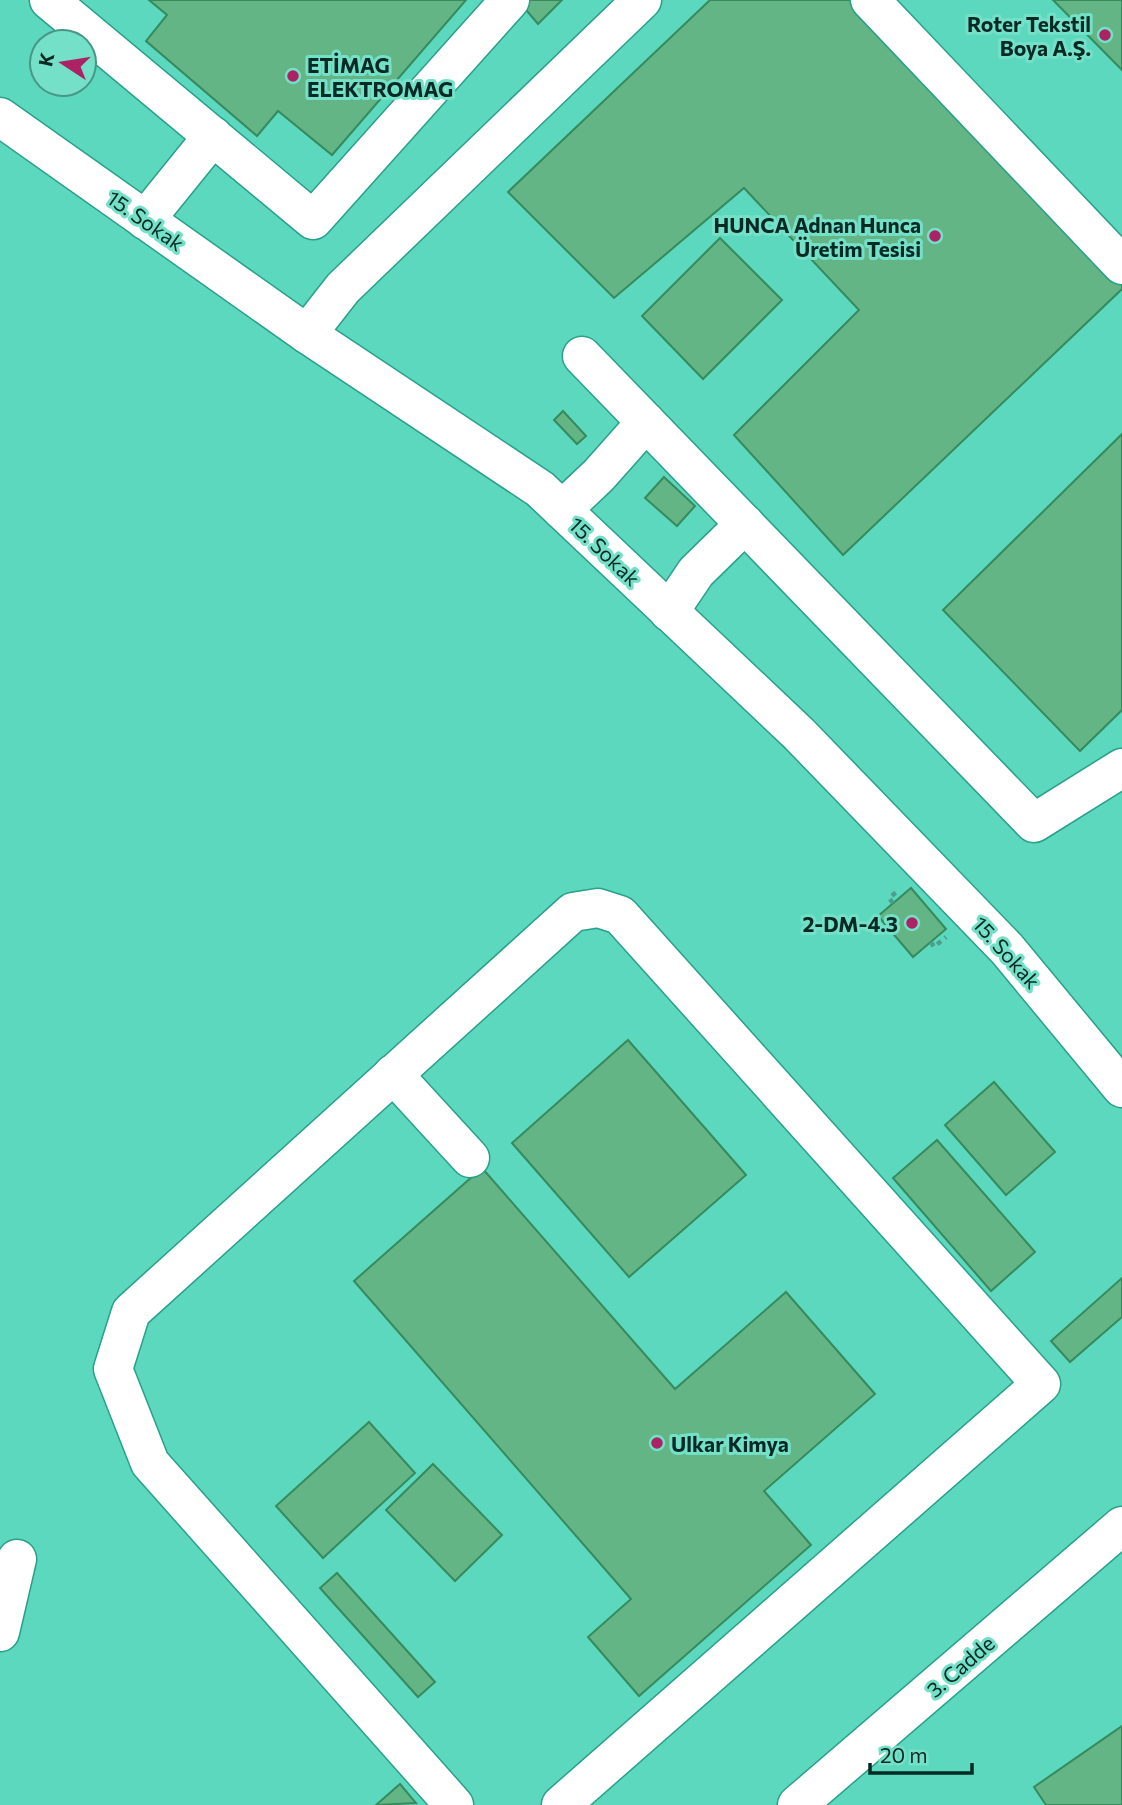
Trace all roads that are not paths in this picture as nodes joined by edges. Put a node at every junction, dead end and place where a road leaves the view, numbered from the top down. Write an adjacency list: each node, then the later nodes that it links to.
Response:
1 (49, 0): 6 (street)
2 (510, 0): 6 (street)
3 (642, 0): 9 (street)
4 (870, 0): 8 (street)
5 (0, 117): 7 (street, 15. Sokak)
6 (213, 136): 7 (street)
7 (145, 219): 9 (street, 15. Sokak)
8 (1122, 265)
9 (307, 334): 12 (street, 15. Sokak)
10 (582, 356): 11 (street)
11 (646, 422): 12 (street); 13 (street)
12 (562, 510): 14 (street, 15. Sokak)
13 (745, 524): 14 (street); 15 (street)
14 (669, 612): 17 (street, 15. Sokak)
15 (1122, 768)
16 (394, 1074): 18 (street); 22 (street); 23 (street)
17 (1122, 1088)
18 (470, 1158)
19 (1122, 1526): 24 (street, 3. Cadde)
20 (17, 1559): 21 (street)
21 (0, 1632)
22 (447, 1803)
23 (561, 1805)
24 (797, 1805)

